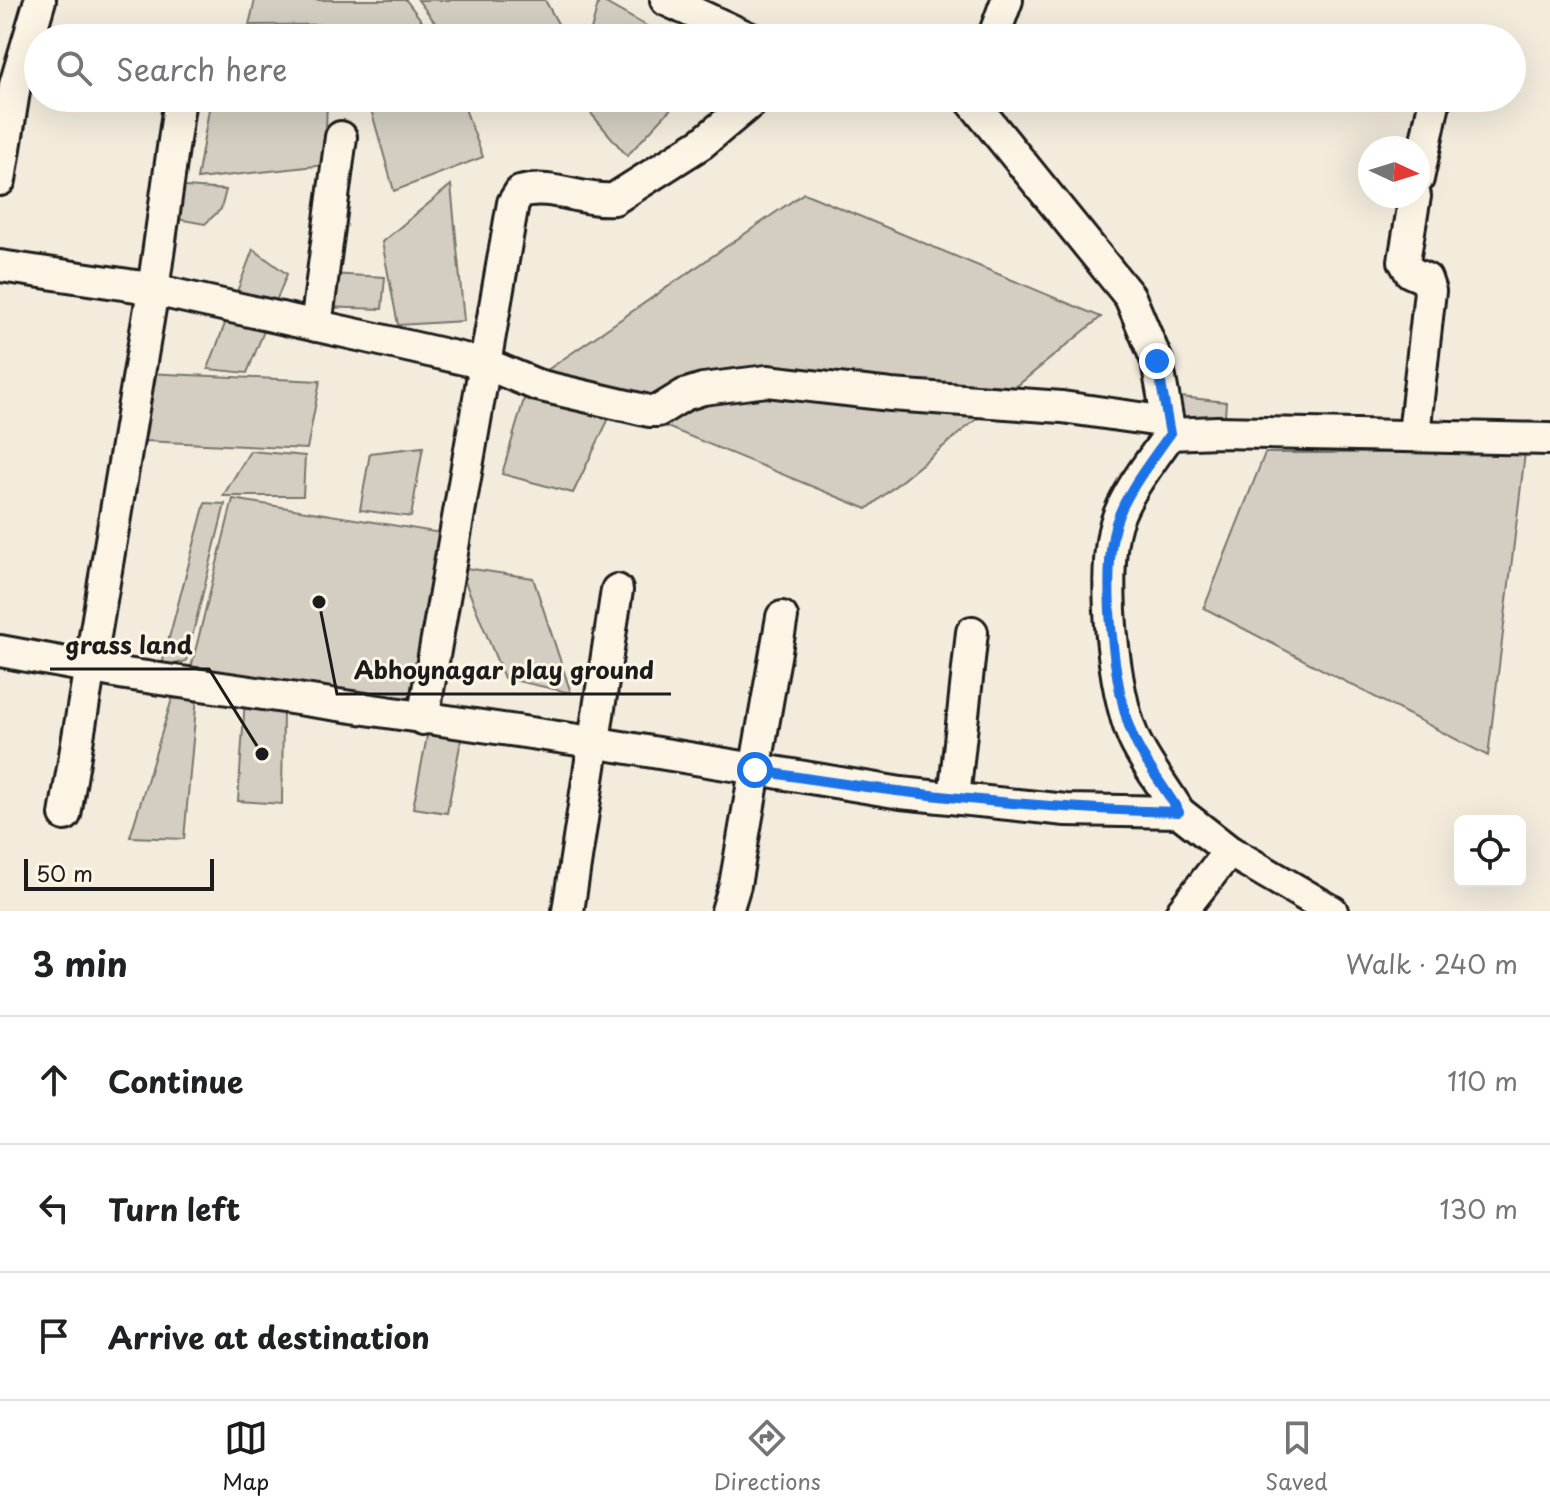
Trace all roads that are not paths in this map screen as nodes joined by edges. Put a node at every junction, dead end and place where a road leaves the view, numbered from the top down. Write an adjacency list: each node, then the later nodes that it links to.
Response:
1 (40, 0): 4 (street)
2 (666, 0): 5 (street)
3 (1007, 0): 6 (street)
4 (33, 24)
5 (718, 24)
6 (998, 24)
7 (24, 54): 14 (street)
8 (178, 112): 17 (street)
9 (739, 112): 19 (street)
10 (980, 112): 20 (street)
11 (1432, 112): 12 (street)
12 (1427, 136)
13 (341, 137): 18 (street)
14 (0, 180)
15 (1413, 208): 21 (street)
16 (0, 266): 17 (street)
17 (153, 290): 18 (street); 27 (street)
18 (316, 326): 19 (street)
19 (486, 364): 20 (street); 28 (street)
20 (1169, 428): 21 (street); 32 (street)
21 (1414, 434): 22 (street)
22 (1550, 439)
23 (617, 590): 29 (street)
24 (782, 617): 30 (street)
25 (972, 632): 31 (street)
26 (0, 651): 27 (street)
27 (88, 668): 28 (street); 33 (street)
28 (423, 719): 29 (street)
29 (592, 742): 30 (street); 35 (street)
30 (755, 770): 31 (street); 36 (street)
31 (954, 798): 32 (street)
32 (1179, 812): 34 (street)
33 (65, 815)
34 (1229, 851): 37 (street); 38 (street)
35 (568, 911)
36 (727, 911)
37 (1182, 911)
38 (1332, 911)

